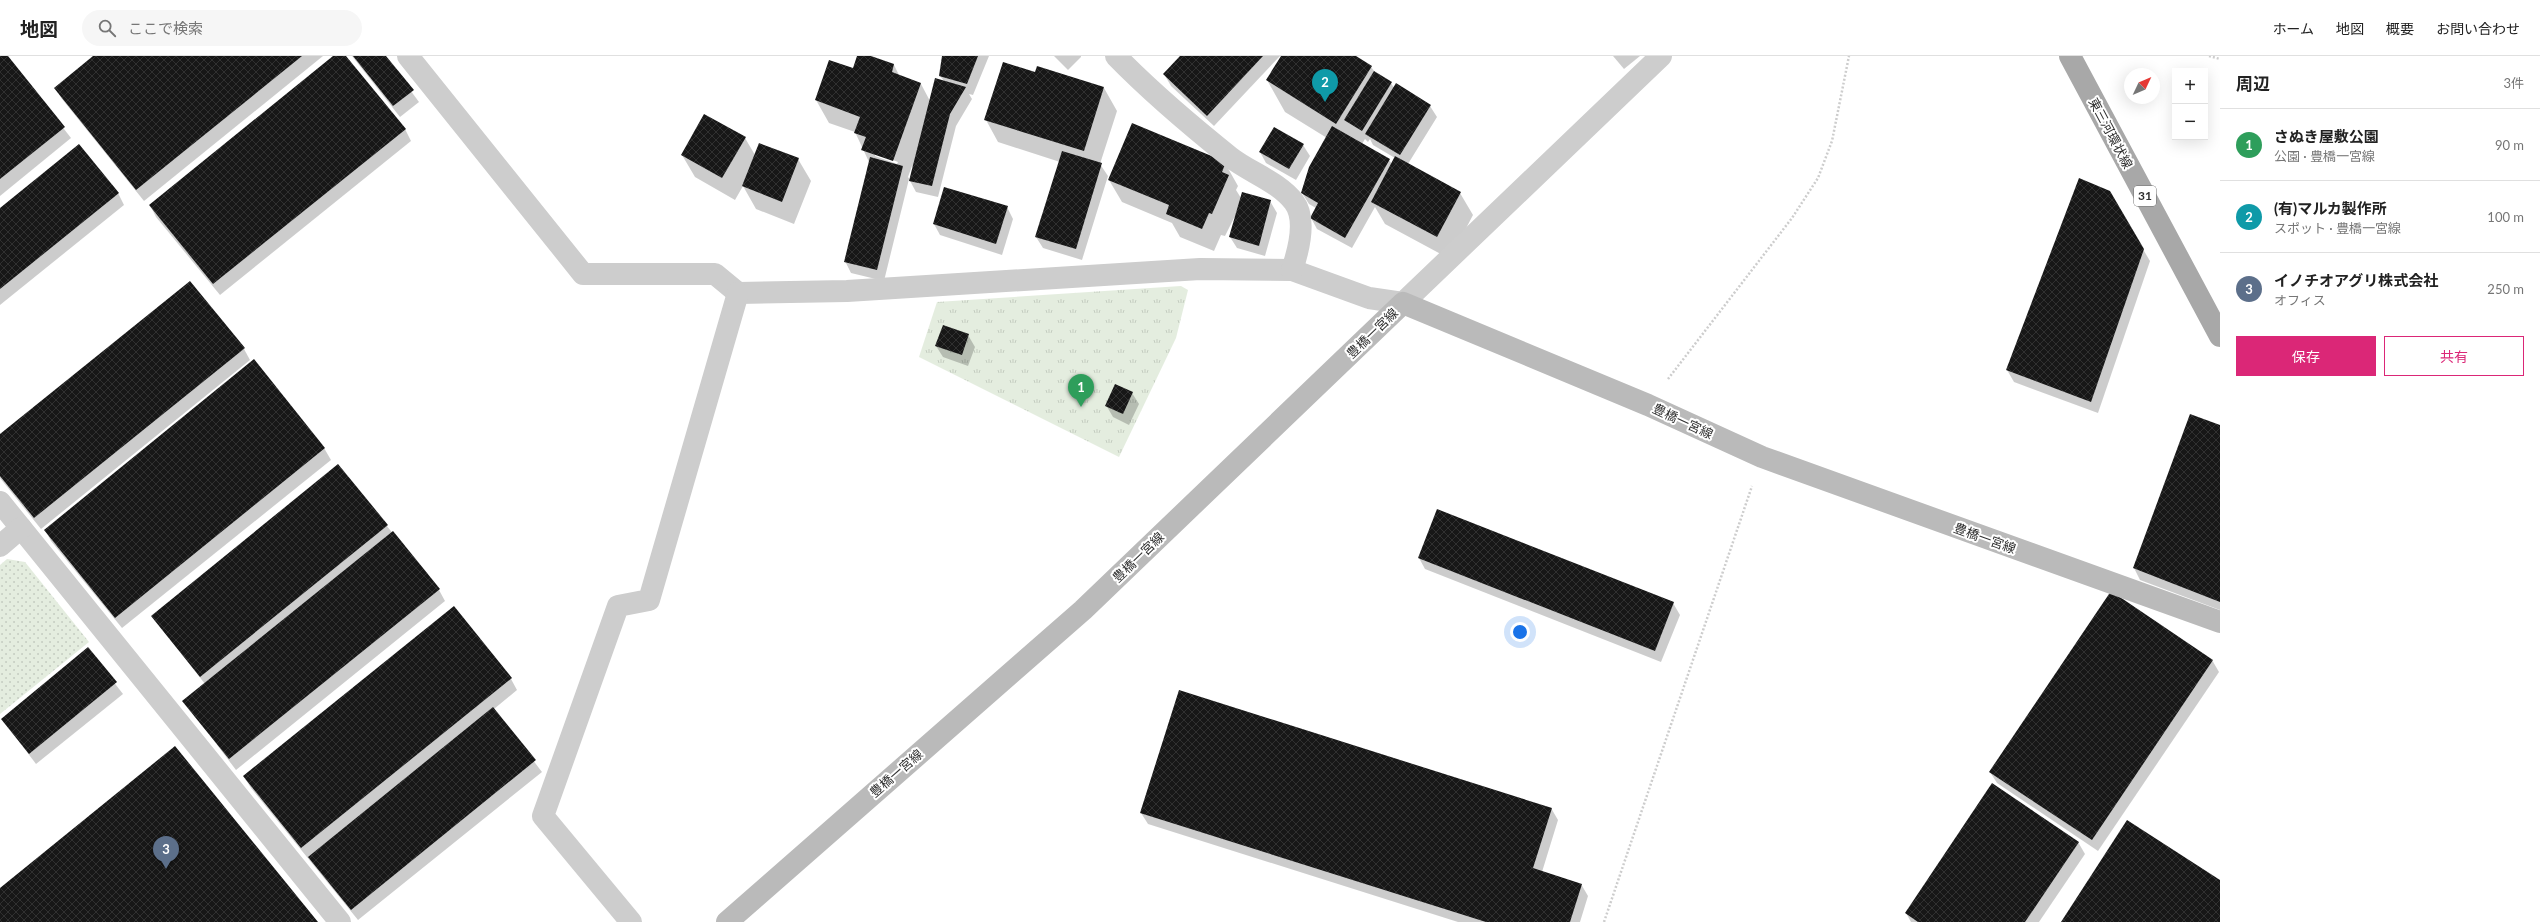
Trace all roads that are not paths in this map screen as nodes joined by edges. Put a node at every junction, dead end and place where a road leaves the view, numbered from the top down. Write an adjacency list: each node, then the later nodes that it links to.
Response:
1 (408, 56): 6 (street)
2 (1116, 56): 5 (street)
3 (1661, 56): 7 (street)
4 (2070, 56): 8 (main road, 東三河環状線 / 31)
5 (1292, 270): 6 (street); 7 (street)
6 (738, 293): 14 (street)
7 (1404, 303): 12 (main road, 豊橋一宮線); 15 (main road, 豊橋一宮線)
8 (2220, 336)
9 (0, 502): 10 (street)
10 (22, 528): 11 (street); 13 (street)
11 (0, 546)
12 (2220, 622)
13 (340, 922)
14 (631, 922)
15 (727, 922)

